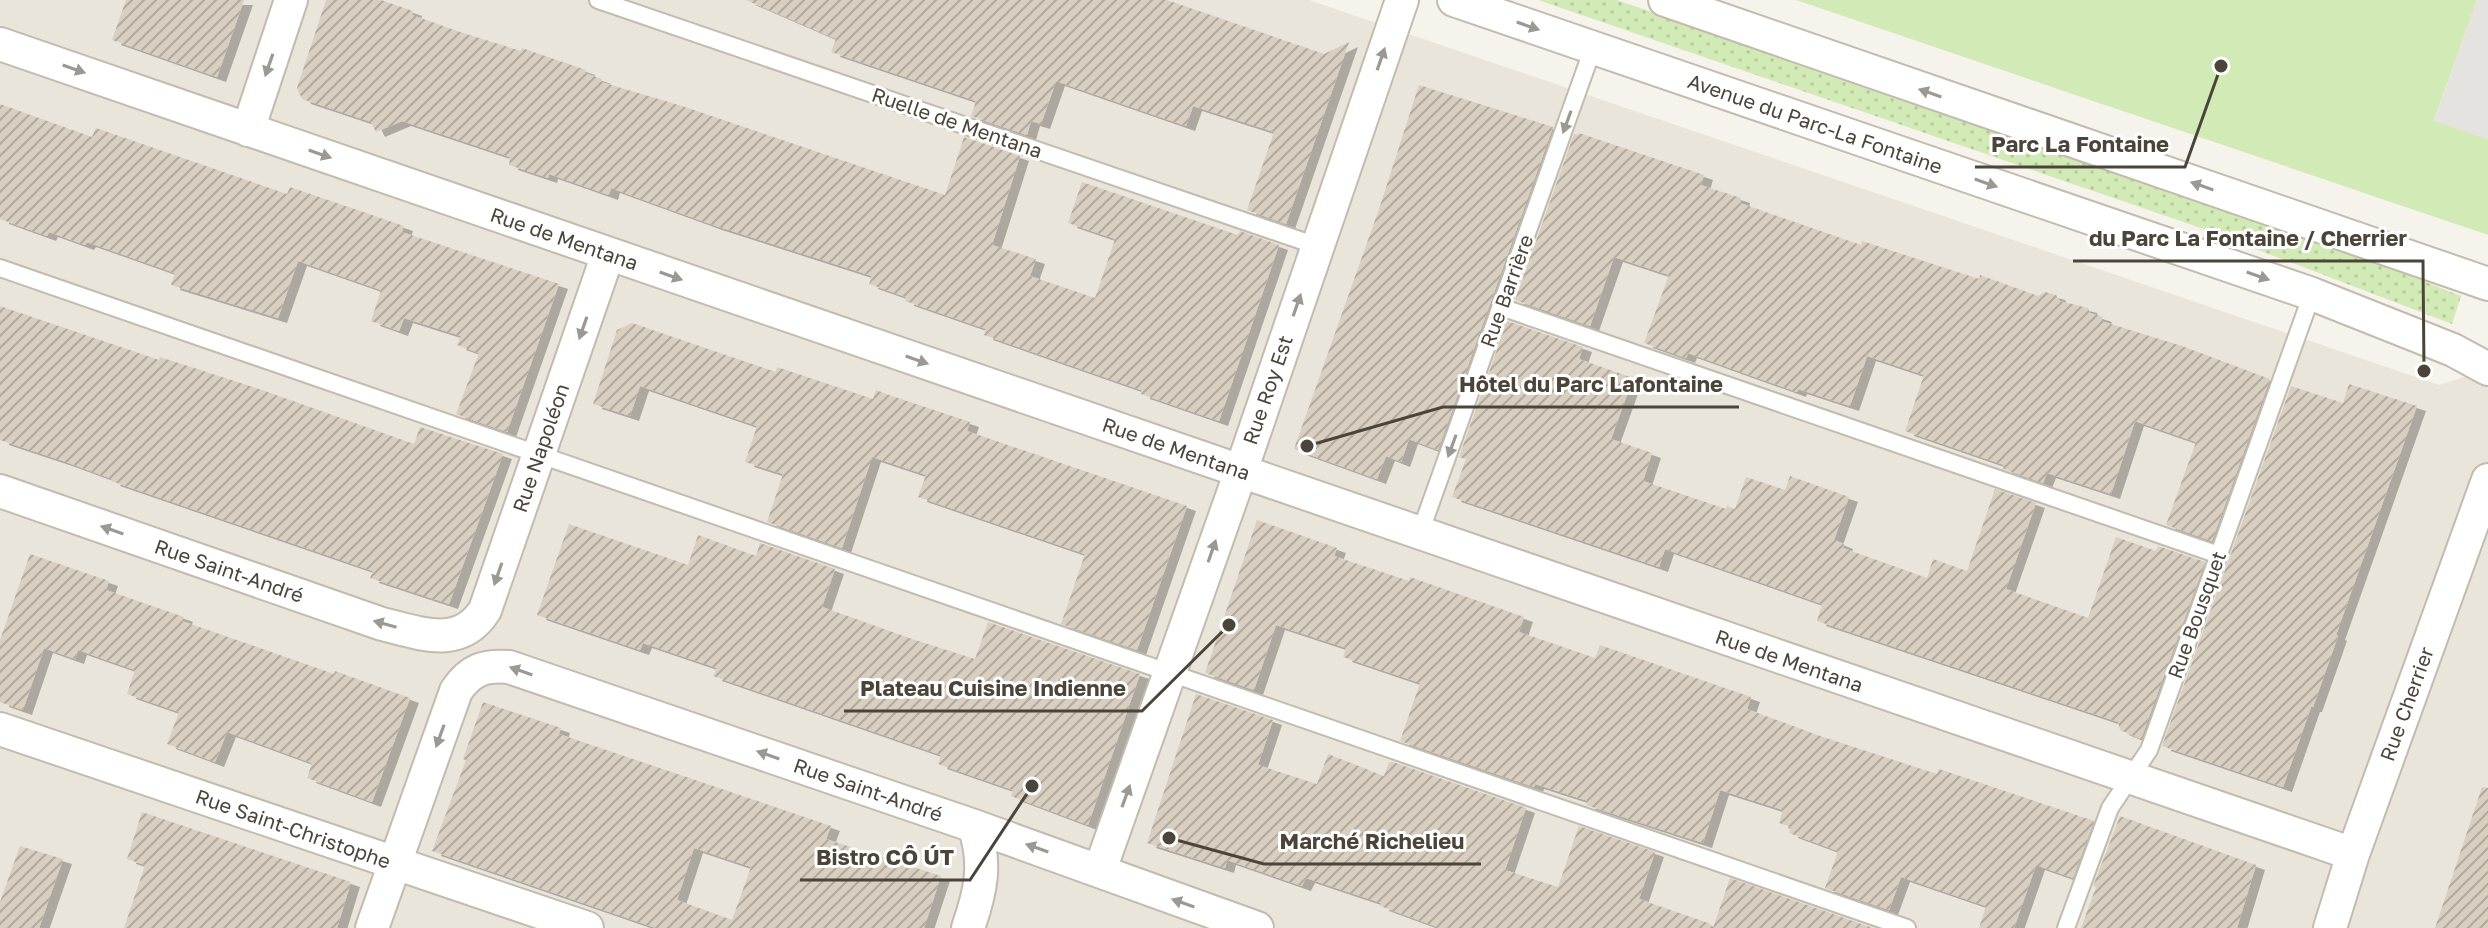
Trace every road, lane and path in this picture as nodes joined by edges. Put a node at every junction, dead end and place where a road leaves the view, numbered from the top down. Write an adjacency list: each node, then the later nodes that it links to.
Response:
1 (291, 0): 8 (street, one-way to 8)
2 (598, 0): 9 (lane, Ruelle de Mentana)
3 (1402, 0): 9 (street, Rue Roy Est, one-way to 3)
4 (1454, 0): 7 (street, Avenue du Parc-La Fontaine, one-way to 7)
5 (1665, 0): 12 (street, one-way to 5)
6 (0, 44): 8 (street, Rue de Mentana, one-way to 8)
7 (1593, 48): 13 (street, Avenue du Parc-La Fontaine, one-way to 13); 14 (lane, Rue Barrière, one-way to 14)
8 (248, 130): 10 (street, Rue de Mentana, one-way to 10)
9 (1317, 246): 17 (street, Rue Roy Est, one-way to 9)
10 (608, 254): 16 (street, Rue Napoléon, one-way to 16); 17 (street, Rue de Mentana, one-way to 17)
11 (0, 268): 16 (lane)
12 (2488, 284)
13 (2312, 294): 15 (street, Avenue du Parc-La Fontaine); 21 (lane, Rue Bousquet)
14 (1501, 307): 20 (lane, Rue Barrière, one-way to 20); 21 (lane)
15 (2488, 369)
16 (539, 456): 22 (street, Rue Napoléon, one-way to 22); 23 (lane)
17 (1241, 471): 20 (street, Rue de Mentana); 23 (street, Rue Roy Est, one-way to 17)
18 (2488, 480): 27 (street, Rue Cherrier)
19 (0, 491): 22 (street, Rue Saint-André, one-way to 19)
20 (1420, 533): 25 (street, Rue de Mentana)
21 (2219, 555): 25 (lane, Rue Bousquet)
22 (461, 634)
23 (1170, 672): 29 (street, Rue Roy Est, one-way to 23); 34 (lane)
24 (0, 729): 28 (street, Rue Saint-Christophe)
25 (2129, 778): 27 (street, Rue de Mentana); 35 (lane, Rue Bousquet)
26 (974, 826): 28 (street, Rue Saint-André, one-way to 28); 29 (street, Rue Saint-André, one-way to 26); 32 (street)
27 (2353, 854): 36 (street, Rue Cherrier)
28 (395, 863): 30 (street); 31 (street, Rue Saint-Christophe)
29 (1100, 870): 33 (street, Rue Saint-André, one-way to 29)
30 (372, 928)
31 (587, 928)
32 (968, 928)
33 (1257, 928)
34 (1907, 928)
35 (2066, 928)
36 (2330, 928)

